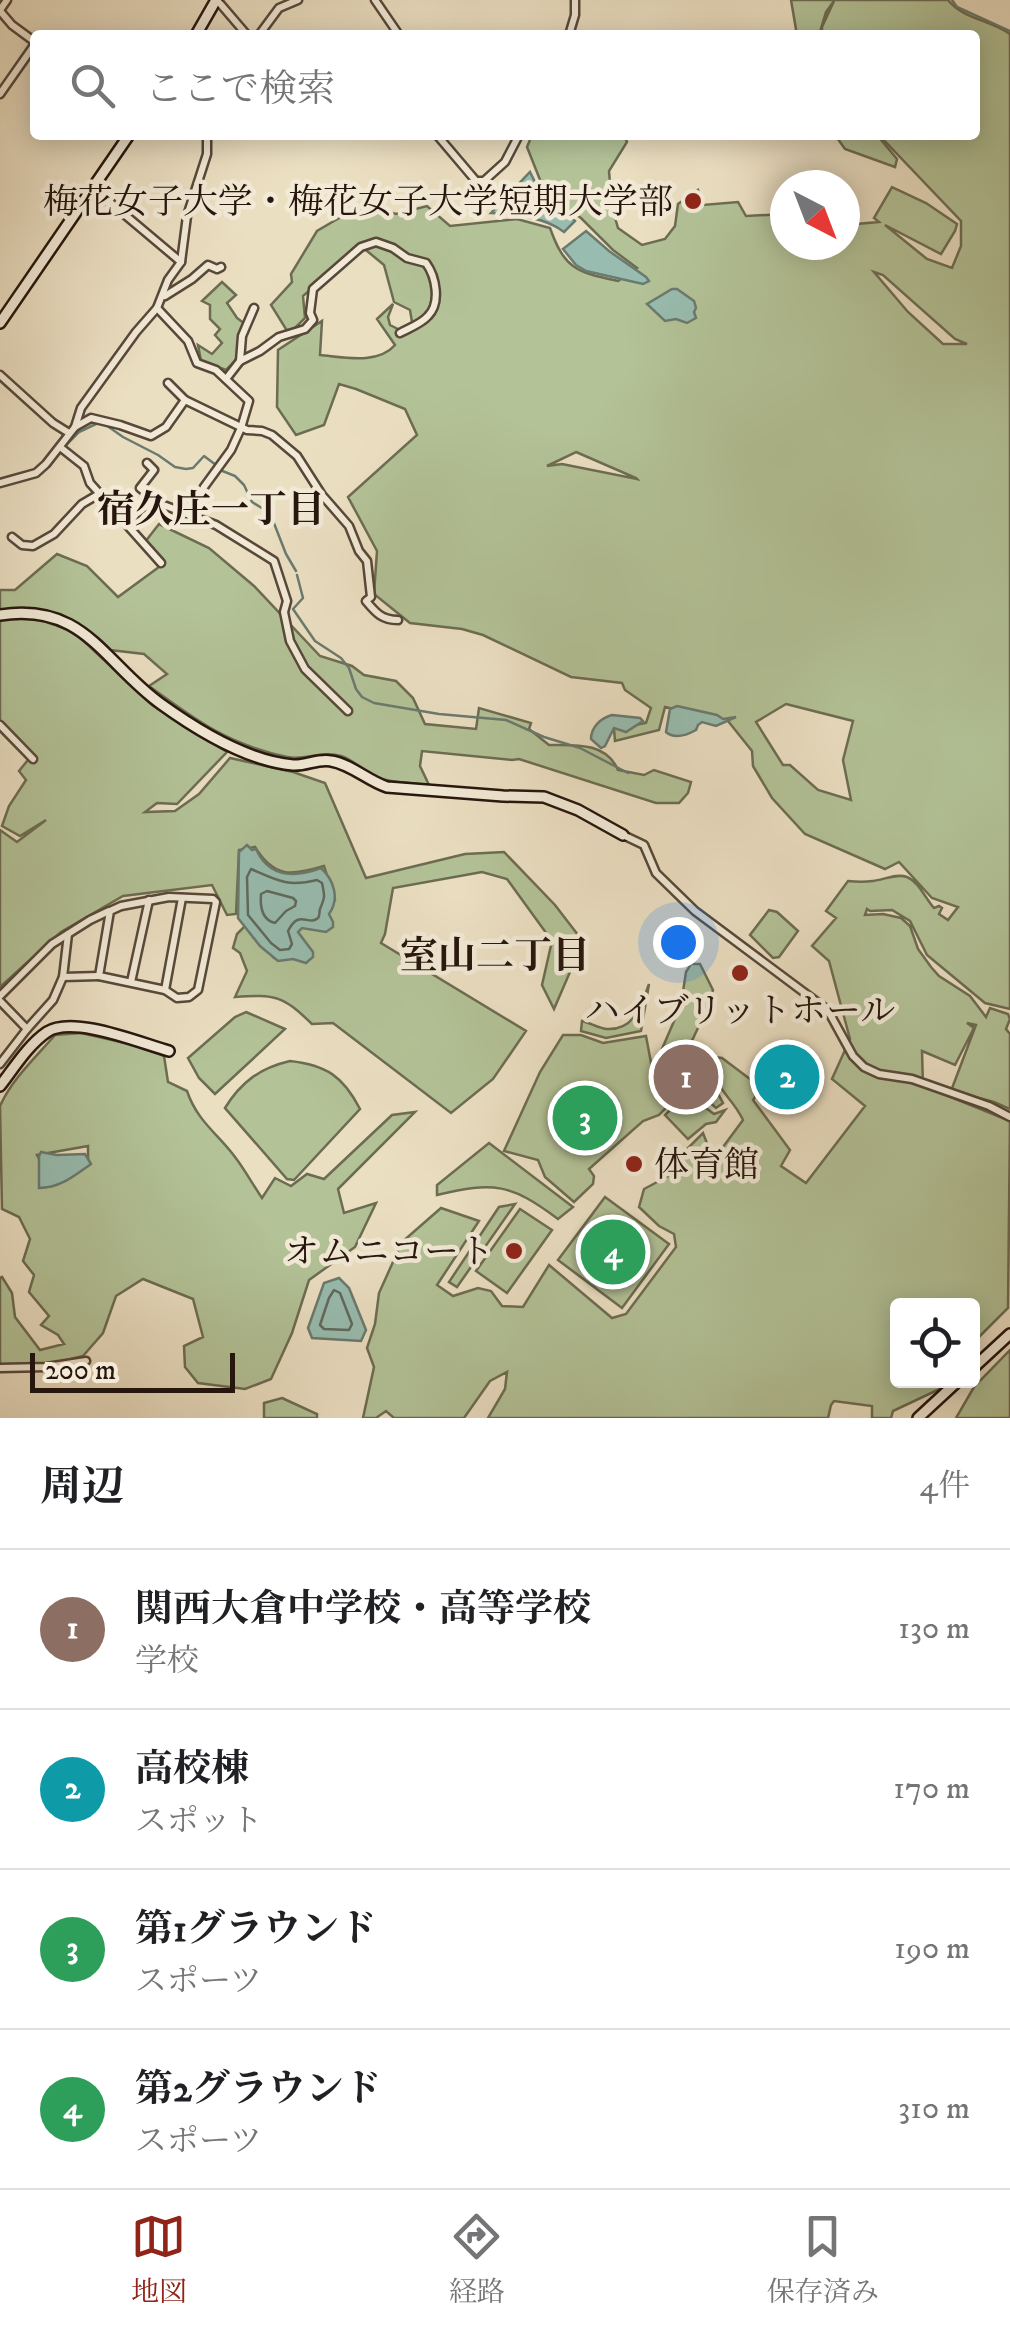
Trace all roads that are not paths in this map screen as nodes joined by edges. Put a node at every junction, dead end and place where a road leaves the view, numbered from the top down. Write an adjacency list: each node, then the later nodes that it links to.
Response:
1 (7, 0): 6 (street)
2 (217, 0): 7 (street); 8 (street)
3 (298, 0): 9 (street)
4 (375, 0): 10 (street)
5 (575, 0): 11 (street)
6 (0, 11): 12 (street)
7 (199, 30)
8 (243, 30)
9 (263, 30)
10 (396, 30)
11 (570, 30)
12 (30, 39)
13 (30, 50): 14 (street)
14 (0, 94)
15 (125, 140): 19 (street)
16 (207, 140): 20 (street)
17 (441, 140): 18 (street)
18 (516, 140)
19 (92, 187): 20 (street); 25 (street)
20 (181, 262): 22 (street)
21 (222, 267): 22 (street)
22 (161, 298): 23 (street)
23 (157, 308): 29 (street); 33 (street)
24 (254, 308): 27 (street)
25 (0, 323)
26 (400, 334): 27 (street)
27 (240, 361): 29 (street)
28 (0, 374): 33 (street)
29 (226, 378): 32 (street)
30 (168, 383): 31 (street)
31 (185, 400): 32 (street); 33 (street)
32 (242, 425): 40 (street); 44 (street)
33 (72, 430): 34 (street)
34 (60, 447): 36 (street); 37 (street)
35 (146, 463): 38 (street)
36 (0, 483)
37 (99, 494): 39 (street); 41 (street)
38 (152, 503): 39 (street); 40 (street)
39 (139, 509): 42 (street)
40 (189, 515): 45 (street)
41 (12, 537)
42 (161, 563)
43 (0, 615): 48 (street)
44 (398, 620)
45 (348, 711)
46 (0, 725): 47 (street)
47 (33, 759)
48 (623, 835): 62 (street)
49 (182, 898): 50 (street); 56 (street); 56 (street)
50 (148, 900): 51 (street); 55 (street)
51 (110, 911): 52 (street); 53 (street)
52 (68, 934): 54 (street); 57 (street)
53 (99, 976): 54 (street); 55 (street)
54 (64, 977): 58 (street)
55 (131, 982): 56 (street)
56 (164, 990)
57 (0, 998): 58 (street)
58 (27, 1028): 60 (street)
59 (169, 1051): 61 (street)
60 (0, 1064)
61 (0, 1086)
62 (1010, 1117)
63 (1010, 1334): 65 (street)
64 (86, 1360): 66 (street)
65 (980, 1362)
66 (0, 1368)
67 (951, 1388): 68 (street)
68 (918, 1418)

